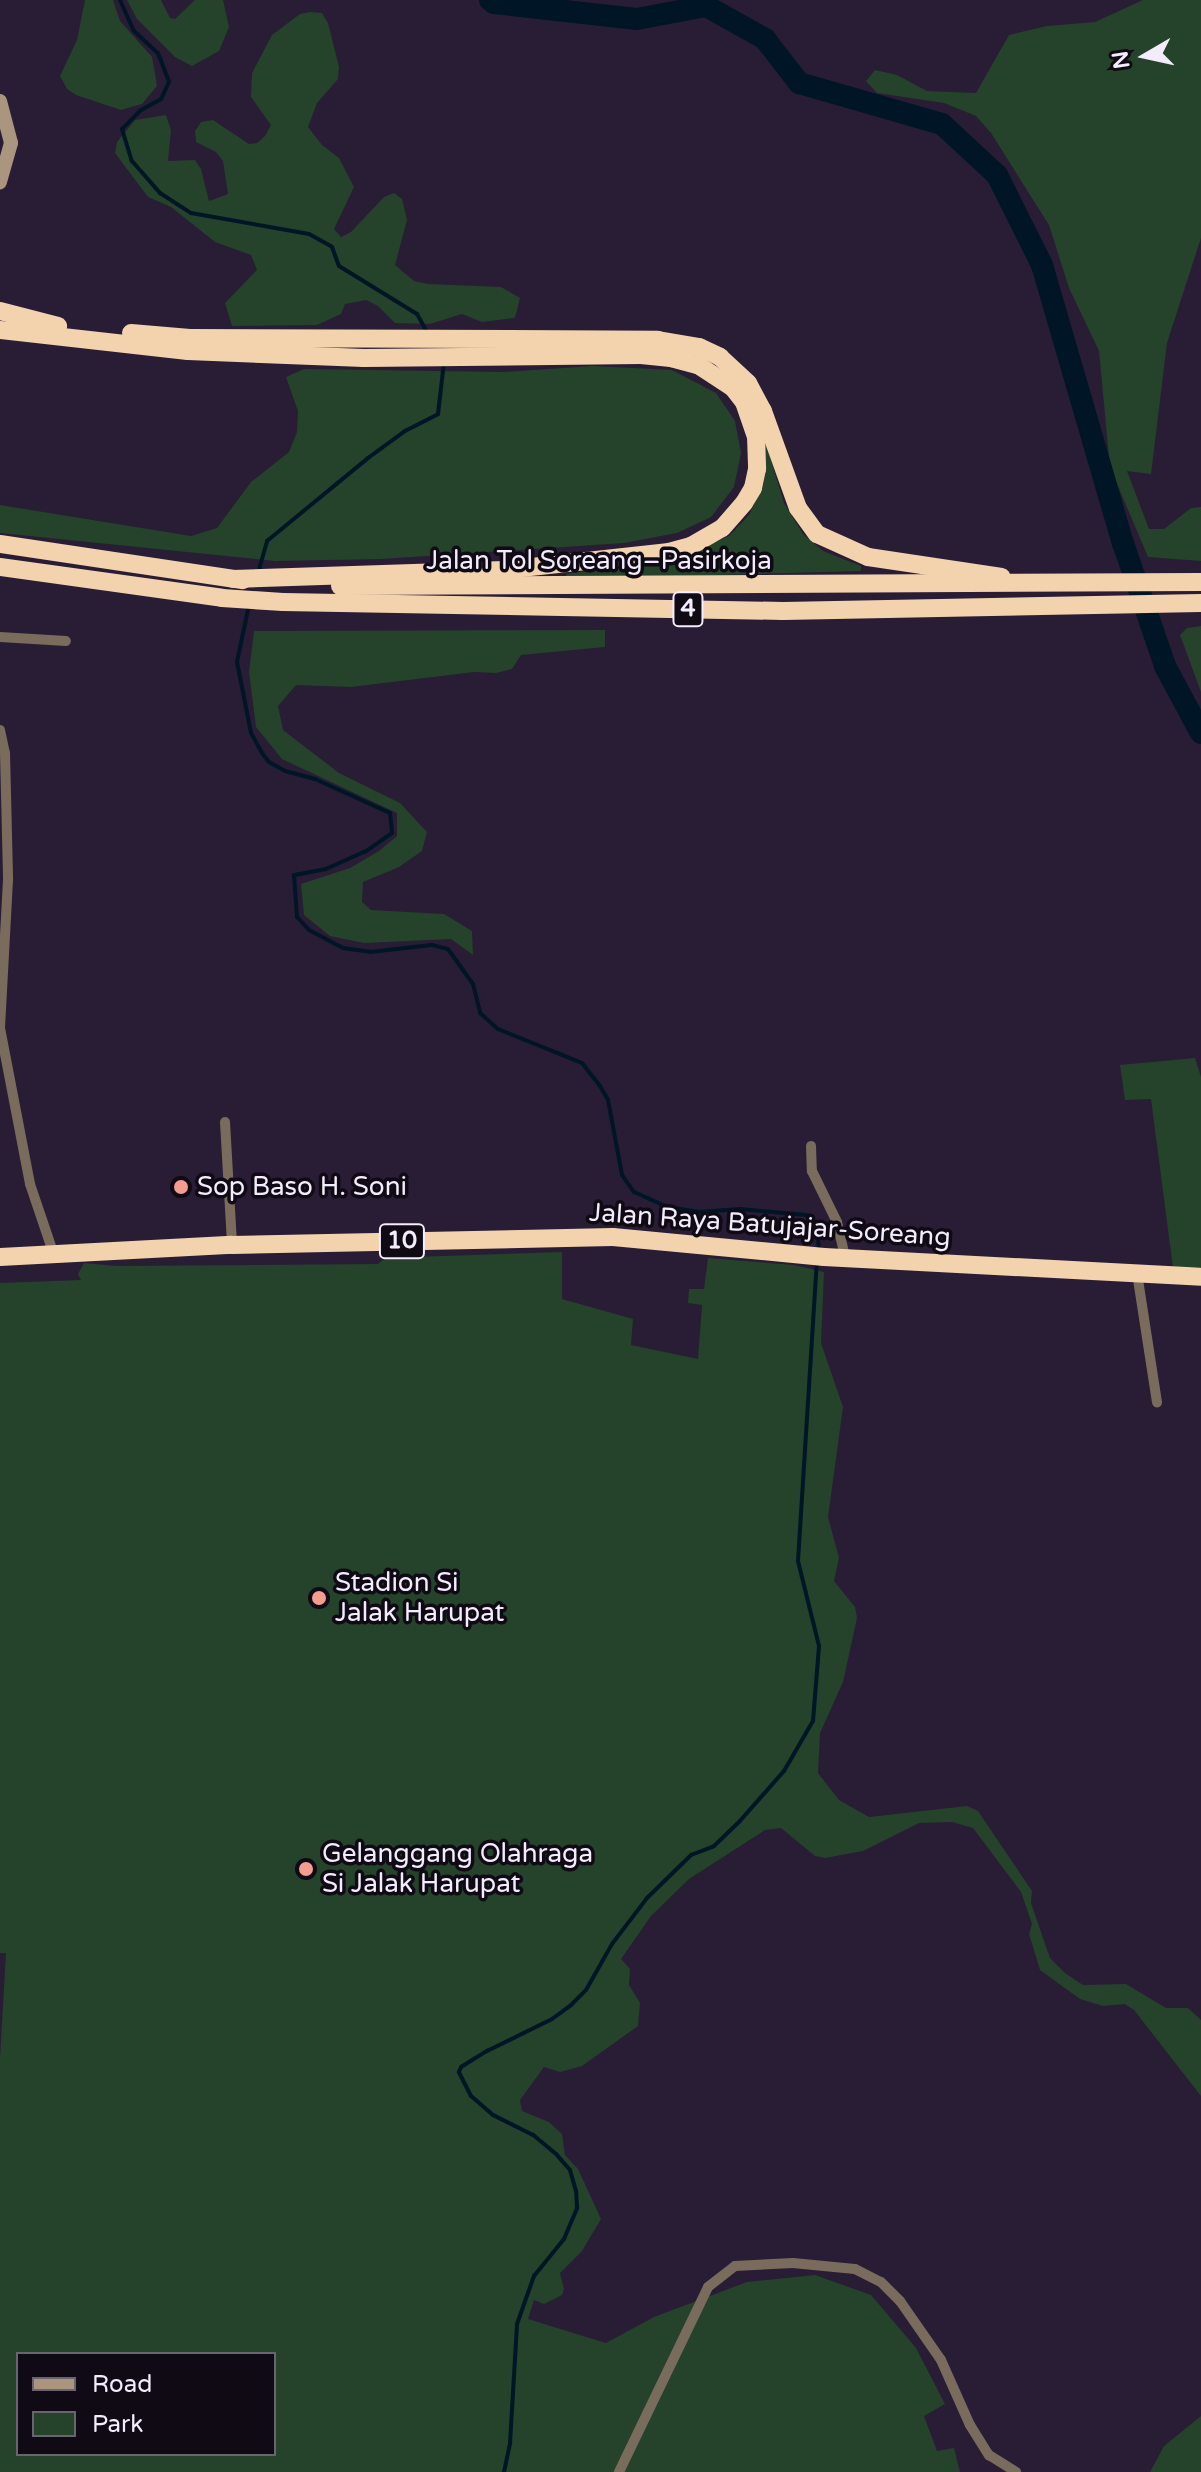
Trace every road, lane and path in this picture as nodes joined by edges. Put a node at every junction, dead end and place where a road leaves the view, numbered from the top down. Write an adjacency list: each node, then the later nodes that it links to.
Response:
1 (0, 101): 2 (street)
2 (8, 125): 3 (street); 4 (street)
3 (0, 143)
4 (0, 182)
5 (0, 311): 7 (highway)
6 (0, 320): 7 (highway)
7 (58, 326): 11 (highway)
8 (0, 330): 10 (highway)
9 (0, 341): 10 (highway)
10 (98, 341): 11 (highway)
11 (471, 348): 15 (highway); 16 (highway)
12 (0, 544): 16 (highway)
13 (0, 567): 16 (highway, Jalan Tol Soreang–Pasirkoja / 4)
14 (1201, 582): 15 (highway, Jalan Tol Soreang–Pasirkoja / 4)
15 (1044, 585): 16 (highway, Jalan Tol Soreang–Pasirkoja / 4)
16 (284, 587): 17 (highway, Jalan Tol Soreang–Pasirkoja / 4)
17 (1201, 603)
18 (0, 637): 19 (street)
19 (66, 641)
20 (0, 730): 24 (street)
21 (225, 1122): 23 (street)
22 (811, 1146): 26 (street)
23 (232, 1245): 24 (highway, Jalan Raya Batujajar-Soreang / 10); 26 (highway, Jalan Raya Batujajar-Soreang / 10)
24 (54, 1255): 25 (highway, Jalan Raya Batujajar-Soreang / 10)
25 (0, 1257)
26 (845, 1258): 27 (highway, Jalan Raya Batujajar-Soreang / 10)
27 (1137, 1273): 28 (highway, Jalan Raya Batujajar-Soreang / 10); 29 (street)
28 (1201, 1277)
29 (1157, 1402)
30 (619, 2472): 31 (street)
31 (1016, 2472)

